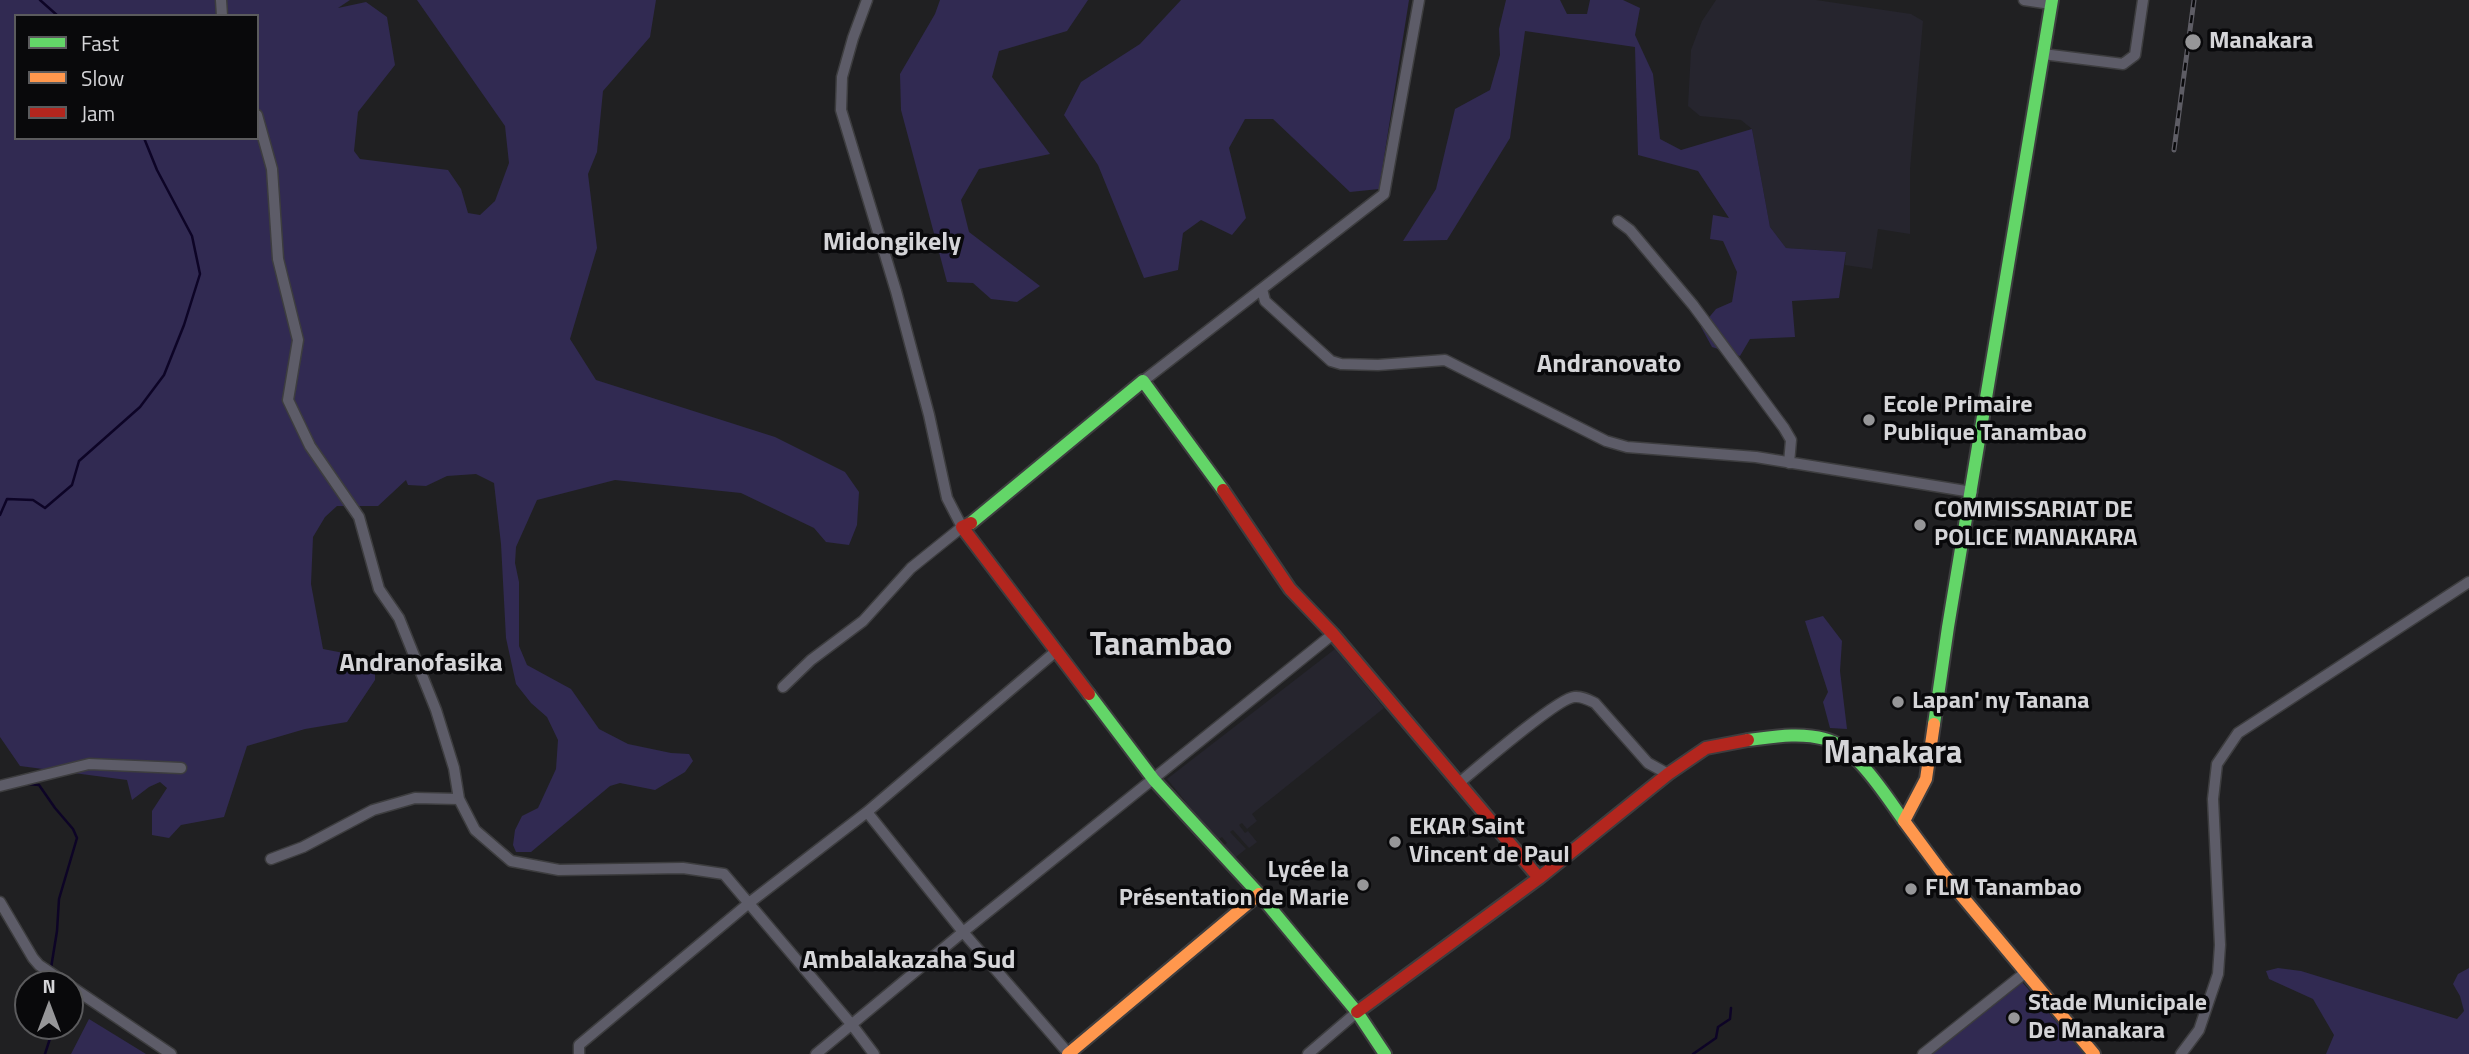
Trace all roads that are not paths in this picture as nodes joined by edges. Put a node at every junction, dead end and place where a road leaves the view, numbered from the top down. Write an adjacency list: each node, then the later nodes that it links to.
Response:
1 (867, 0): 13 (street)
2 (1419, 0): 9 (street)
3 (2024, 0): 5 (street)
4 (2143, 0): 6 (street)
5 (2052, 2): 6 (street)
6 (2043, 54): 12 (street)
7 (259, 122): 23 (street)
8 (1618, 221): 11 (street)
9 (1262, 289): 10 (street); 11 (street)
10 (1143, 381): 13 (street); 15 (street)
11 (1789, 463): 12 (street)
12 (1972, 492): 25 (street)
13 (962, 527): 16 (street); 17 (street)
14 (2469, 582): 44 (street)
15 (1334, 634): 20 (street); 21 (street)
16 (1055, 652): 20 (street); 24 (street)
17 (783, 687)
18 (181, 768): 22 (street)
19 (1668, 774): 21 (street); 25 (street); 27 (street)
20 (1154, 780): 28 (street); 31 (street)
21 (1459, 783): 27 (street)
22 (0, 786)
23 (459, 799): 26 (street); 30 (street)
24 (867, 812): 30 (street); 31 (street)
25 (1904, 821): 32 (street)
26 (271, 859)
27 (1539, 878): 33 (street)
28 (1259, 894): 33 (street); 39 (street)
29 (0, 902): 35 (street)
30 (749, 903): 34 (street); 36 (street)
31 (964, 932): 34 (street); 39 (street)
32 (2026, 972): 42 (street); 43 (street)
33 (1357, 1012): 40 (street); 41 (street)
34 (852, 1025): 37 (street); 38 (street)
35 (171, 1054)
36 (579, 1054)
37 (816, 1054)
38 (874, 1054)
39 (1069, 1054)
40 (1308, 1054)
41 (1385, 1054)
42 (1923, 1054)
43 (2094, 1054)
44 (2181, 1054)

